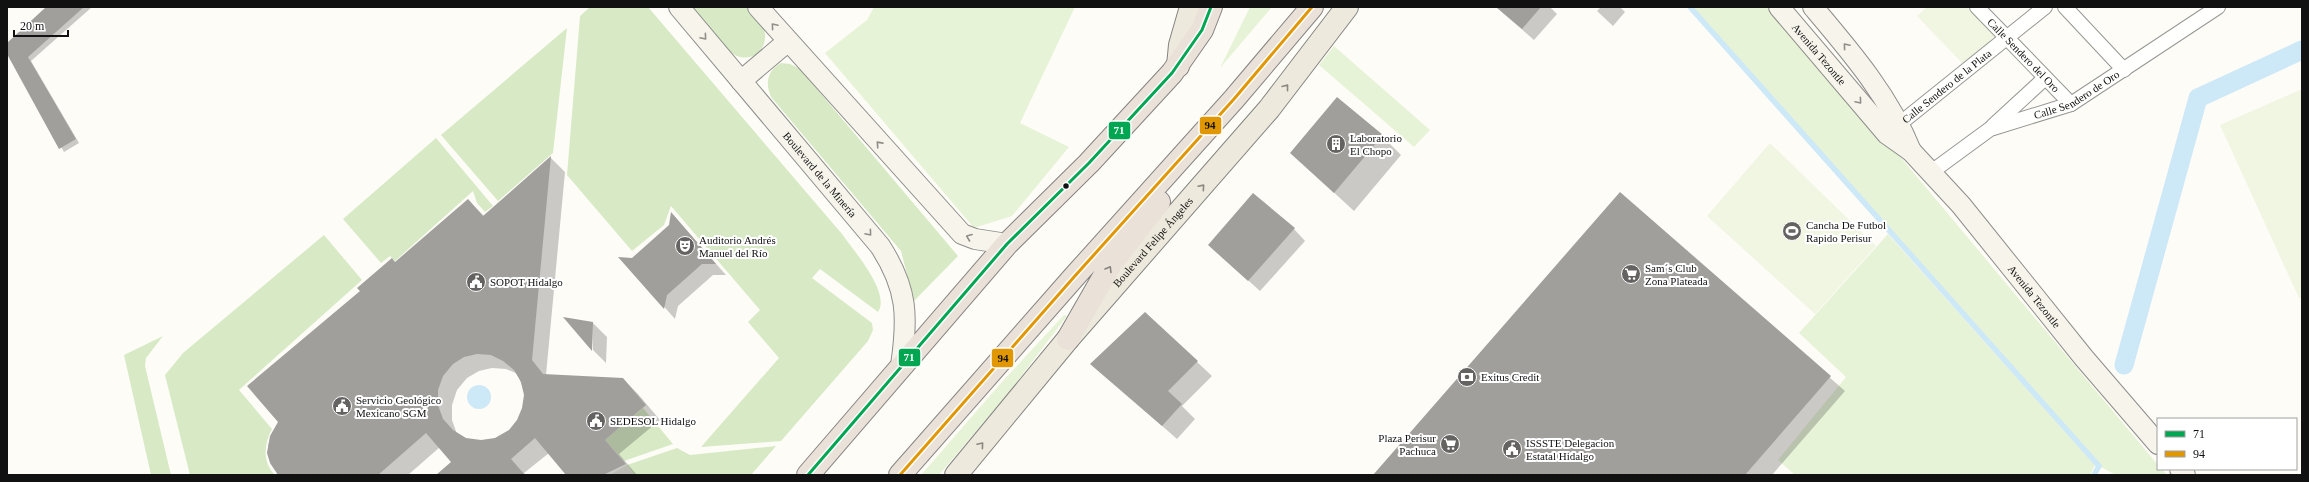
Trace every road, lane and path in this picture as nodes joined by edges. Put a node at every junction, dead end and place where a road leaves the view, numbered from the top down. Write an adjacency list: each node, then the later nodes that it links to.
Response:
1 (679, 7): 18 (street, Boulevard de la Minería, one-way to 18)
2 (758, 7): 14 (street, one-way to 2)
3 (1191, 7): 15 (main road)
4 (1211, 7): 15 (highway)
5 (1312, 7): 22 (highway)
6 (1347, 7): 25 (main road, Boulevard Felipe Ángeles, one-way to 6)
7 (1779, 7): 20 (street, Avenida Tezontle, one-way to 20)
8 (1813, 7): 20 (street, Avenida Tezontle, one-way to 8)
9 (1977, 7): 13 (street, Calle Sendero del Oro)
10 (2044, 7): 13 (street, Calle Sendero de la Plata)
11 (2065, 7): 16 (street)
12 (2218, 7): 16 (street, Calle Sendero de Oro)
13 (2007, 39): 17 (street, Calle Sendero del Oro); 20 (street, Calle Sendero de la Plata)
14 (787, 42): 18 (street); 24 (street, one-way to 14)
15 (1178, 66): 24 (highway)
16 (2124, 70): 19 (street, Calle Sendero de Oro)
17 (2045, 78): 19 (street, Calle Sendero del Oro); 21 (street)
18 (741, 81): 26 (street, Boulevard de la Minería, one-way to 26)
19 (2071, 104): 21 (street, Calle Sendero de Oro)
20 (1894, 129): 23 (street, Avenida Tezontle)
21 (1990, 129): 23 (street, Calle Sendero de Oro)
22 (1188, 151): 25 (highway, one-way to 22); 29 (highway)
23 (1930, 172): 27 (street, Avenida Tezontle)
24 (1007, 244): 26 (highway)
25 (1068, 339): 30 (main road, Boulevard Felipe Ángeles, one-way to 25)
26 (902, 366): 28 (highway)
27 (2157, 443)
28 (808, 475)
29 (900, 475)
30 (956, 475)

